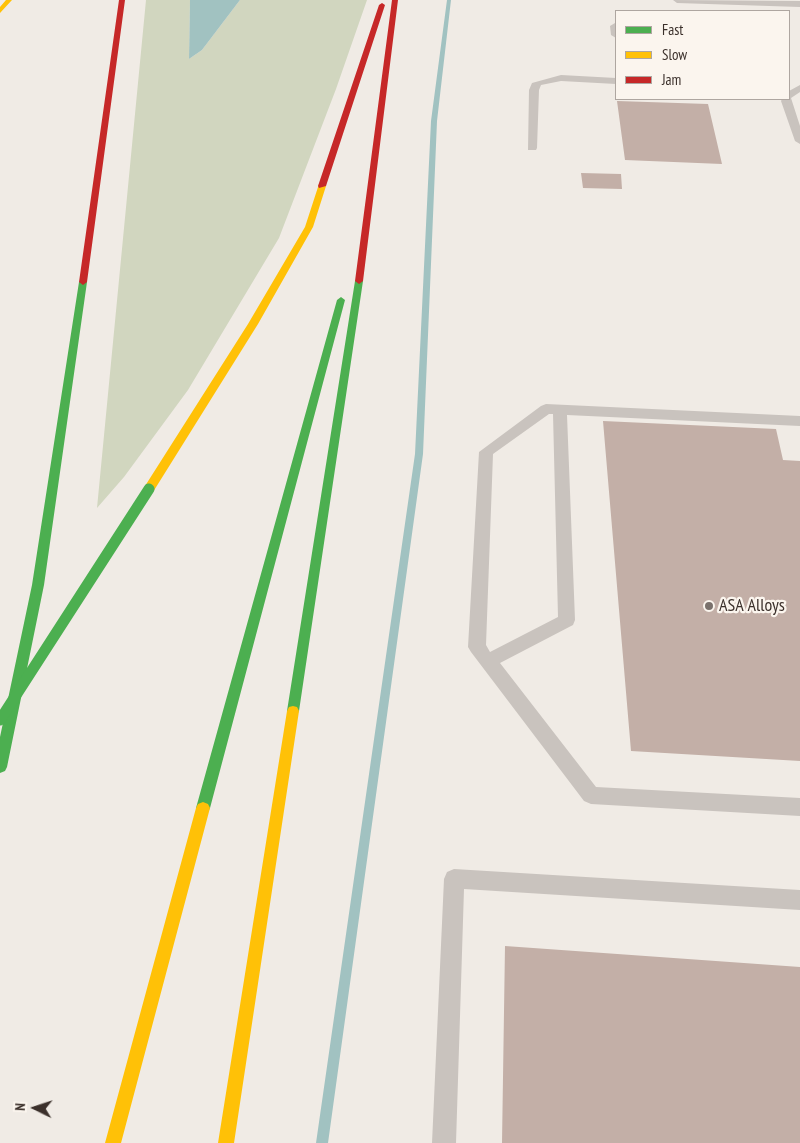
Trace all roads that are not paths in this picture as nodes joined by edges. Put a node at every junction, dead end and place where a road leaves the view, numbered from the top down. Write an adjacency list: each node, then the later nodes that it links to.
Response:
1 (8, 0): 8 (highway)
2 (122, 0): 20 (highway)
3 (383, 0): 19 (highway, bridge)
4 (395, 0): 15 (highway)
5 (677, 0): 6 (lane)
6 (752, 1): 7 (lane)
7 (800, 4)
8 (0, 12)
9 (615, 81): 14 (lane)
10 (800, 88): 11 (lane)
11 (790, 96)
12 (788, 100): 13 (lane)
13 (800, 141)
14 (532, 148)
15 (364, 231): 23 (highway); 24 (highway)
16 (560, 410): 17 (lane); 18 (lane); 18 (lane)
17 (800, 421)
18 (488, 661): 21 (lane)
19 (0, 720)
20 (0, 767)
21 (800, 807)
22 (800, 900): 25 (lane)
23 (113, 1143)
24 (226, 1143)
25 (444, 1143)

